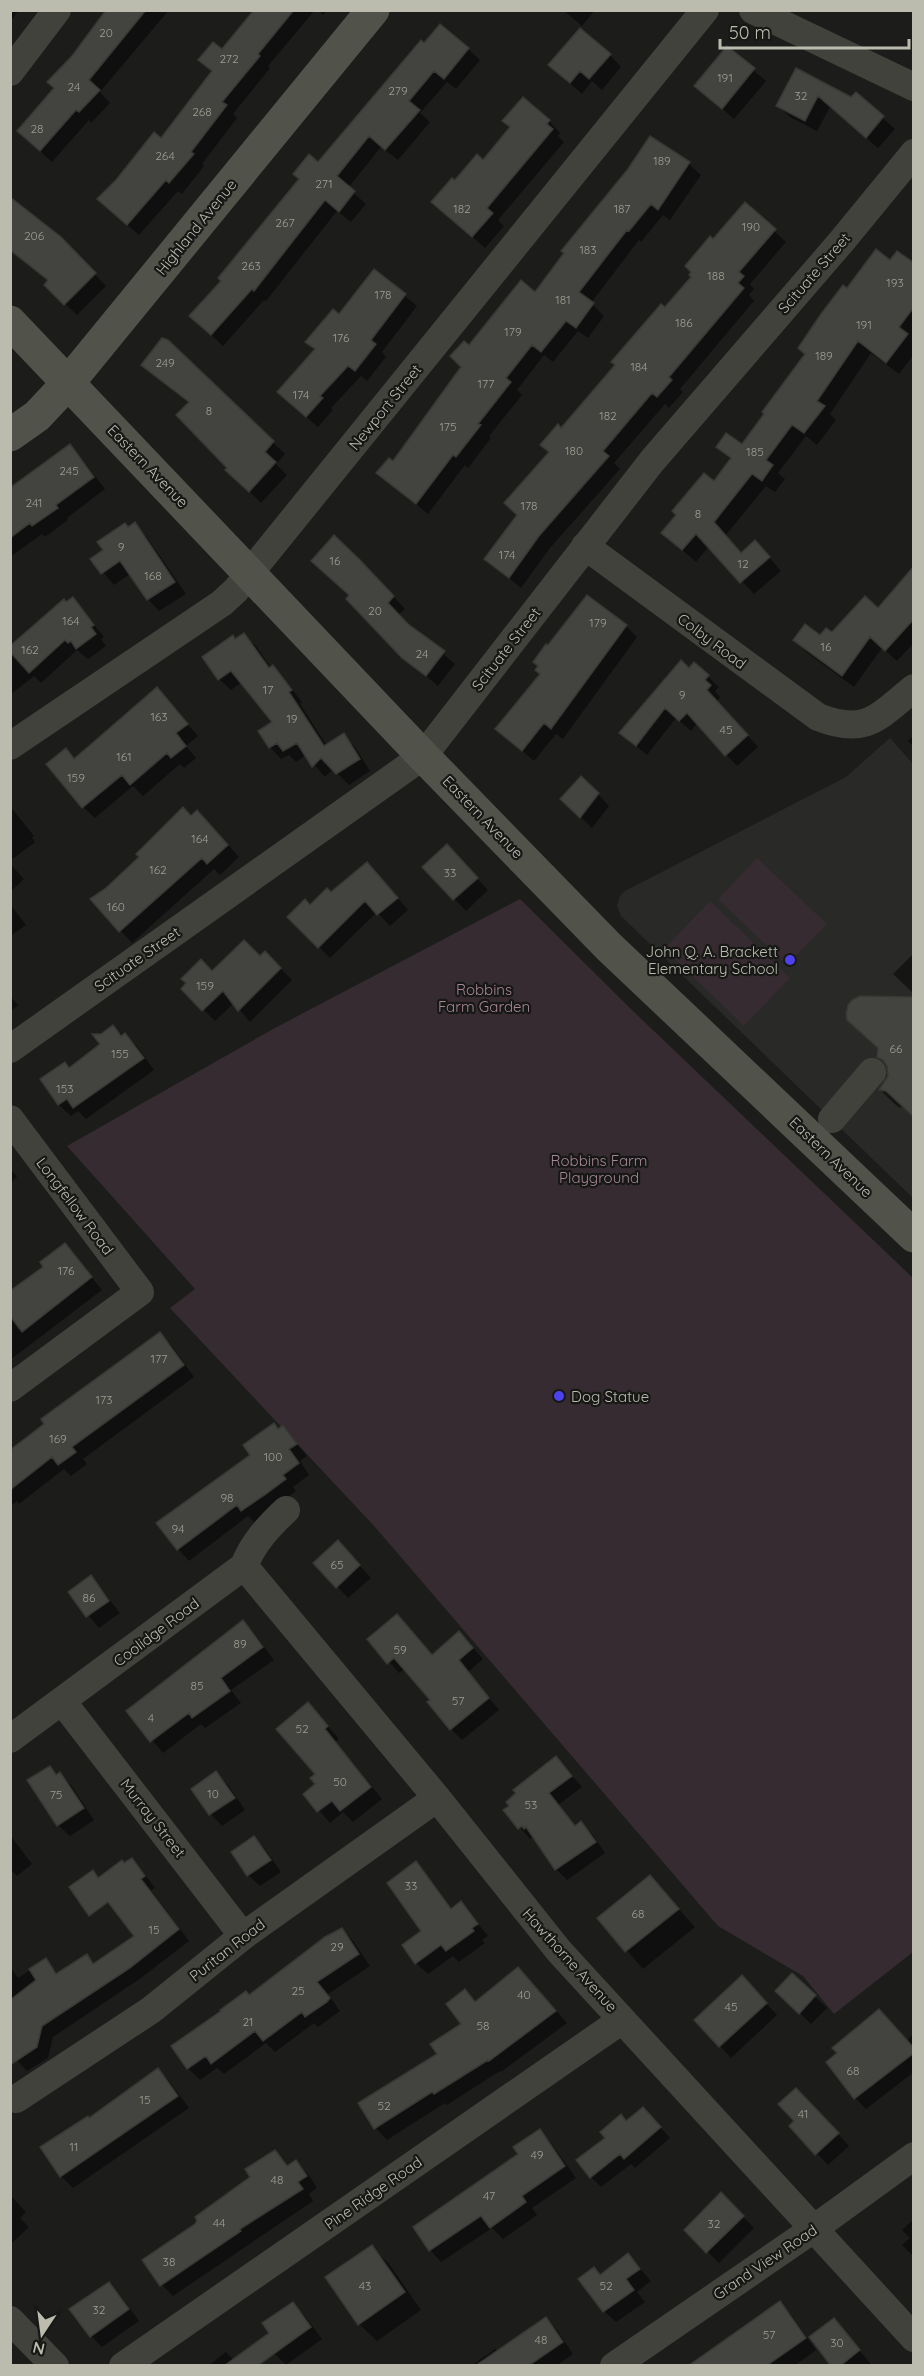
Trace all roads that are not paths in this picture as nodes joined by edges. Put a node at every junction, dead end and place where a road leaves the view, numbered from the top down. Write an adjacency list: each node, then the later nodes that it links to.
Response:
1 (57, 10): 5 (street)
2 (373, 10): 9 (street, Highland Avenue)
3 (705, 10): 12 (street, Newport Street)
4 (753, 10): 6 (street)
5 (10, 72)
6 (914, 87)
7 (914, 153): 11 (street, Scituate Street)
8 (10, 322): 9 (street, Eastern Avenue)
9 (68, 383): 10 (street, Highland Avenue); 12 (street, Eastern Avenue)
10 (10, 435)
11 (585, 546): 13 (street, Colby Road); 15 (street, Scituate Street)
12 (250, 574): 14 (street, Newport Street); 15 (street, Eastern Avenue)
13 (914, 688)
14 (10, 746)
15 (423, 756): 16 (street, Scituate Street); 20 (street, Eastern Avenue)
16 (10, 1049)
17 (872, 1072): 19 (street)
18 (10, 1119): 21 (street, Longfellow Road)
19 (832, 1119)
20 (914, 1236)
21 (10, 1388)
22 (286, 1510): 23 (street, Coolidge Road)
23 (244, 1566): 24 (street, Coolidge Road); 26 (street, Hawthorne Avenue)
24 (62, 1701): 25 (street, Coolidge Road); 27 (street, Murray Street)
25 (10, 1739)
26 (437, 1798): 27 (street, Puritan Road); 28 (street, Hawthorne Avenue)
27 (243, 1936): 29 (street, Puritan Road)
28 (622, 2020): 31 (street, Hawthorne Avenue); 35 (street, Pine Ridge Road)
29 (16, 2099)
30 (914, 2156): 31 (street, Grand View Road)
31 (812, 2230): 33 (street, Hawthorne Avenue); 36 (street, Grand View Road)
32 (10, 2320): 34 (street)
33 (914, 2338)
34 (55, 2366)
35 (123, 2366)
36 (614, 2366)

